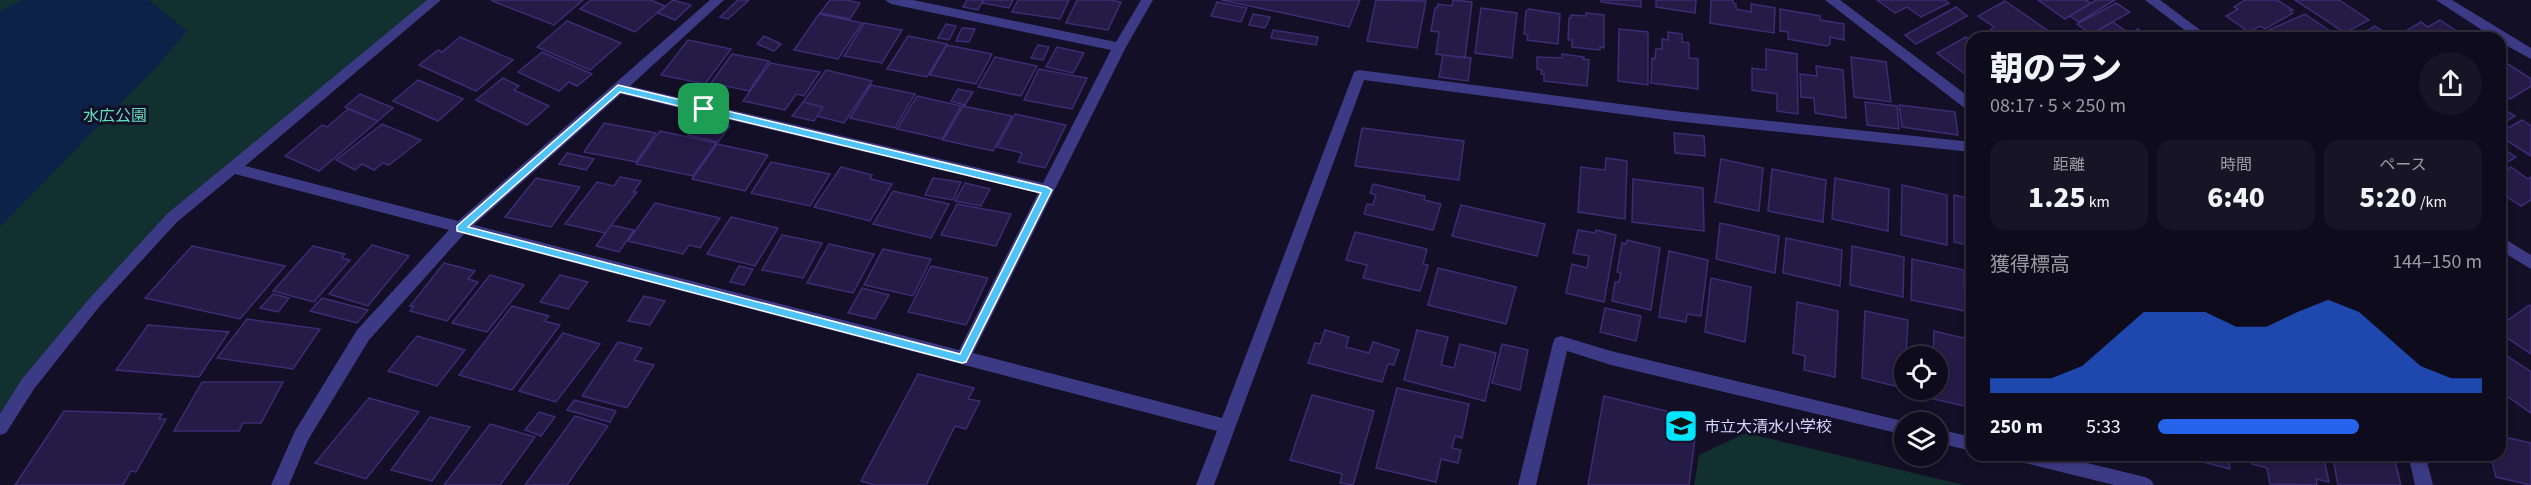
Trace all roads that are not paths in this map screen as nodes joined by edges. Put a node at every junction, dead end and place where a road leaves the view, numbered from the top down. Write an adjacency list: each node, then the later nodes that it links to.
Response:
1 (435, 0): 16 (street)
2 (718, 0): 13 (street)
3 (891, 0): 11 (street)
4 (1147, 0): 11 (street)
5 (1831, 0): 14 (street)
6 (2151, 0): 8 (street)
7 (2442, 0): 9 (street)
8 (2196, 32)
9 (2495, 32)
10 (2506, 39): 12 (street)
11 (1119, 47): 17 (street)
12 (2531, 54)
13 (618, 88): 17 (street); 18 (street)
14 (1966, 101)
15 (1966, 146): 23 (street)
16 (232, 168): 18 (street); 24 (street)
17 (1047, 190): 21 (street)
18 (460, 228): 21 (street); 29 (street)
19 (2506, 246): 20 (street)
20 (2531, 263)
21 (962, 359): 23 (street)
22 (1894, 425): 31 (street)
23 (1226, 426): 30 (street)
24 (0, 428)
25 (1948, 438): 26 (street)
26 (1966, 443)
27 (2046, 461): 32 (street)
28 (2418, 461): 33 (street)
29 (280, 485)
30 (1205, 485)
31 (1527, 485)
32 (2145, 485)
33 (2424, 485)

